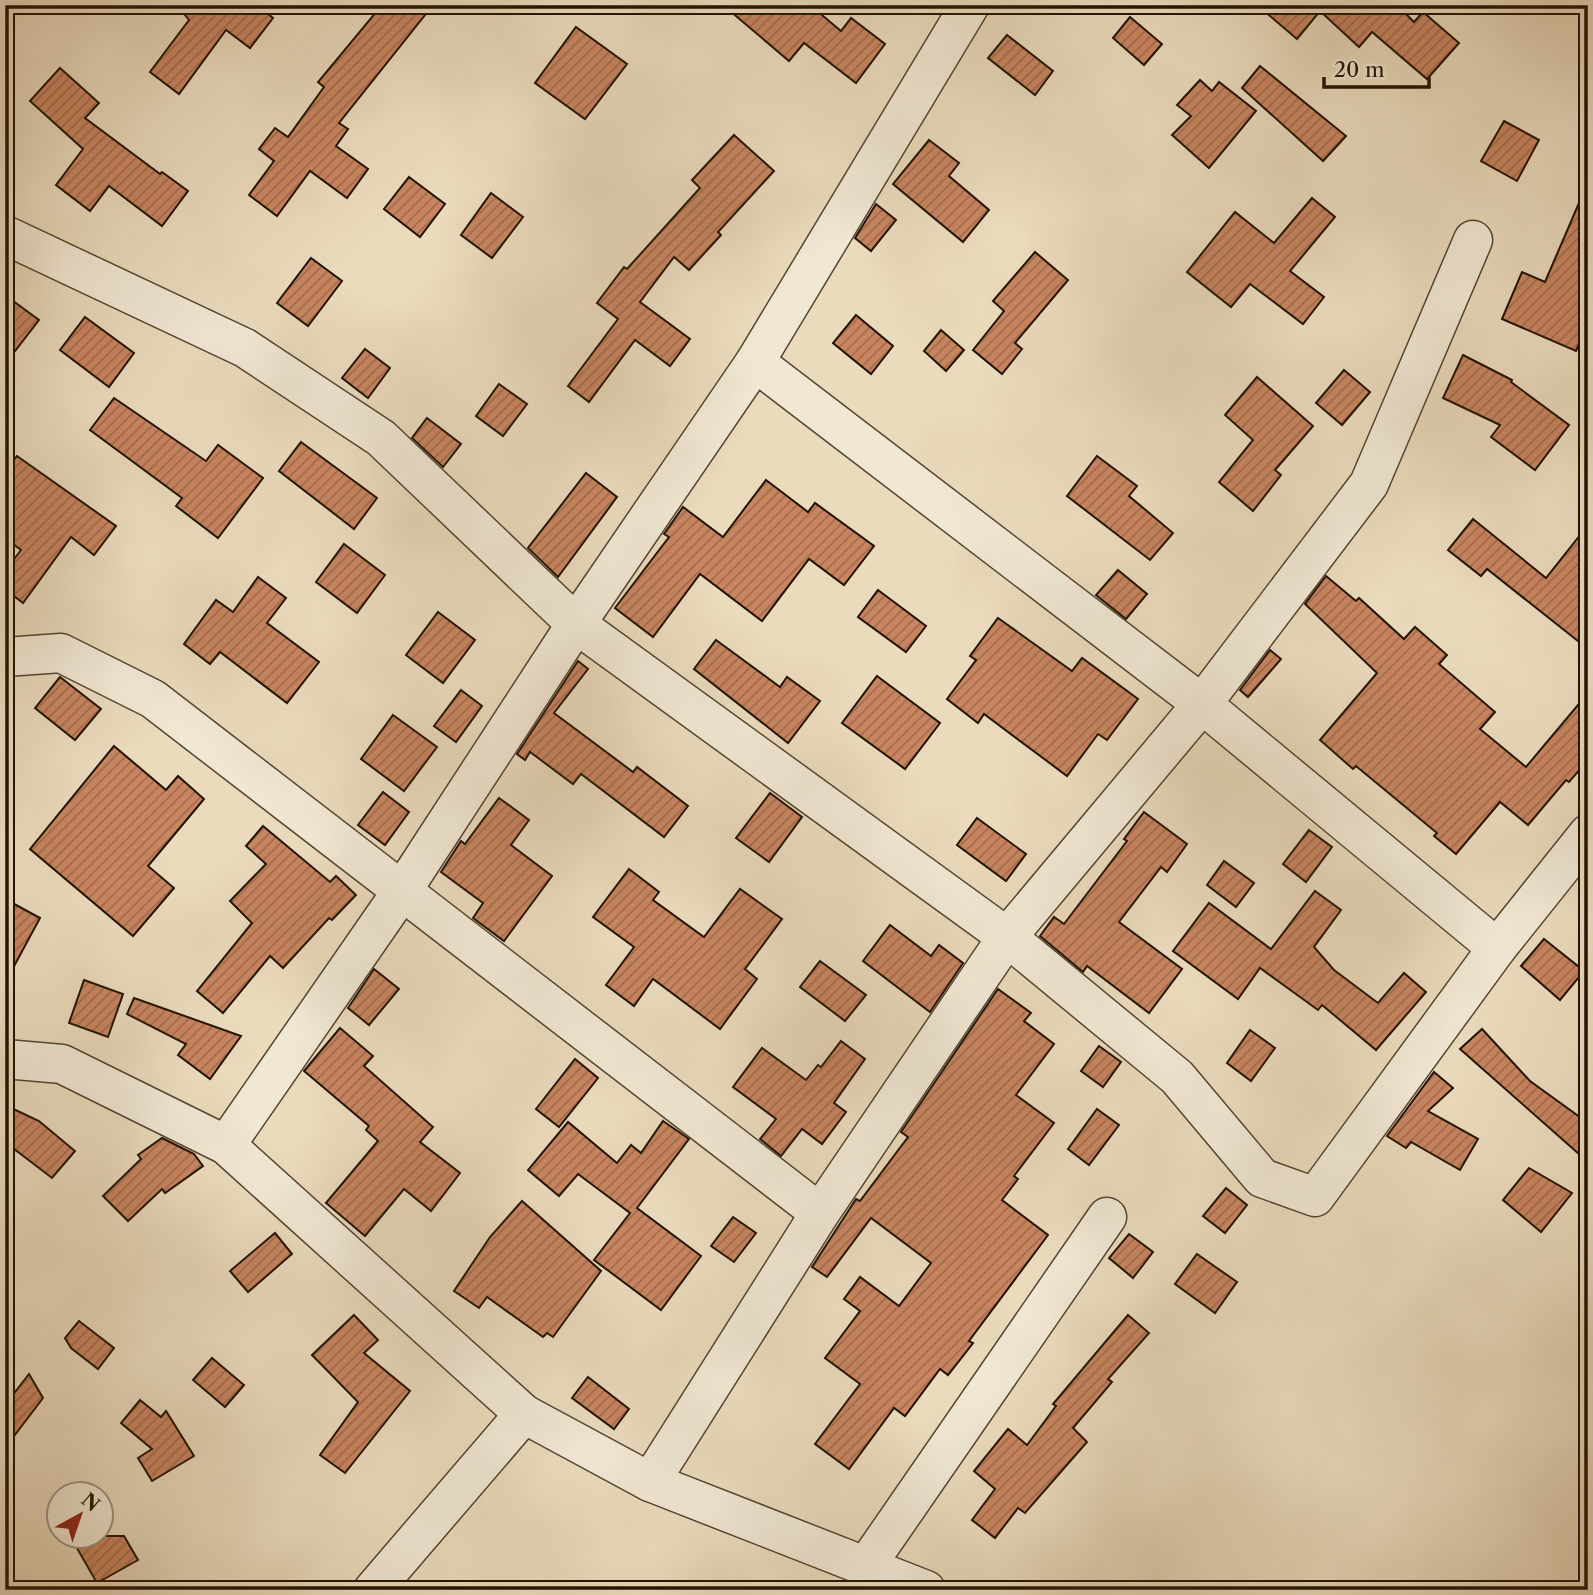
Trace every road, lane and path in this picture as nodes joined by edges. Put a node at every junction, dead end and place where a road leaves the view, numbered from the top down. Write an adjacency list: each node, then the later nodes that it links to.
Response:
1 (970, 5): 4 (street)
2 (5, 234): 5 (street)
3 (1473, 240): 7 (street)
4 (755, 362): 5 (street); 7 (street)
5 (576, 624): 9 (street); 10 (street)
6 (5, 657): 9 (street)
7 (1202, 704): 10 (street); 11 (street)
8 (1588, 834): 11 (street)
9 (402, 891): 13 (street); 14 (street)
10 (1007, 937): 11 (street); 14 (street)
11 (1497, 948)
12 (5, 1059): 13 (street)
13 (226, 1145): 16 (street)
14 (820, 1213): 17 (street)
15 (1107, 1217): 18 (street)
16 (524, 1415): 17 (street); 19 (street)
17 (650, 1482): 18 (street)
18 (866, 1566): 20 (street)
19 (373, 1590)
20 (926, 1590)

